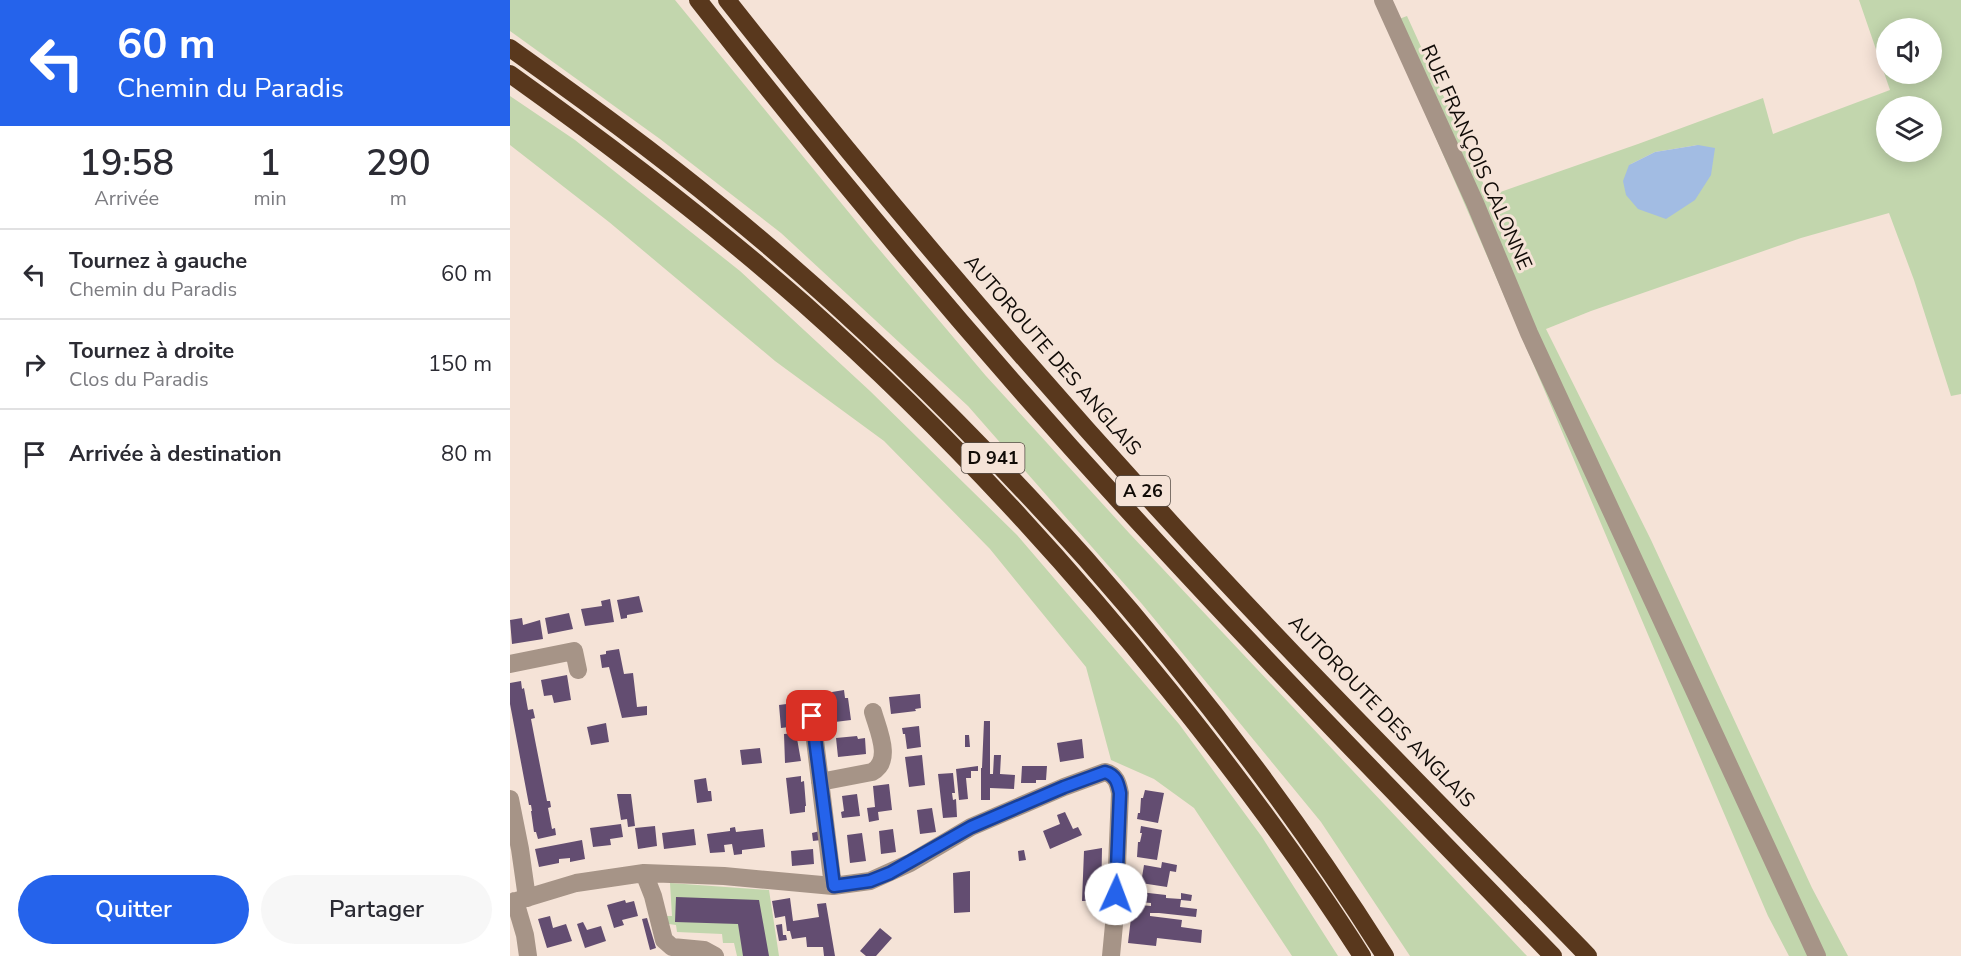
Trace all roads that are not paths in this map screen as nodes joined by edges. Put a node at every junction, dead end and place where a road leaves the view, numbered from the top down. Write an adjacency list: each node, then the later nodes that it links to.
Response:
1 (698, 0): 20 (highway, A 26)
2 (727, 0): 21 (highway, AUTOROUTE DES ANGLAIS / A 26)
3 (1383, 0): 22 (street, RUE FRANÇOIS CALONNE)
4 (510, 48): 19 (highway, D 941)
5 (510, 74): 18 (highway, D 941)
6 (510, 664): 7 (street)
7 (578, 670)
8 (873, 712): 10 (street)
9 (812, 716): 10 (street)
10 (820, 782): 13 (street)
11 (510, 799): 14 (street)
12 (644, 873): 13 (street); 14 (street); 16 (street)
13 (834, 886): 17 (street)
14 (517, 901): 15 (street)
15 (528, 956)
16 (715, 956)
17 (1111, 956)
18 (1362, 956)
19 (1385, 956)
20 (1553, 956)
21 (1588, 956)
22 (1816, 956)

